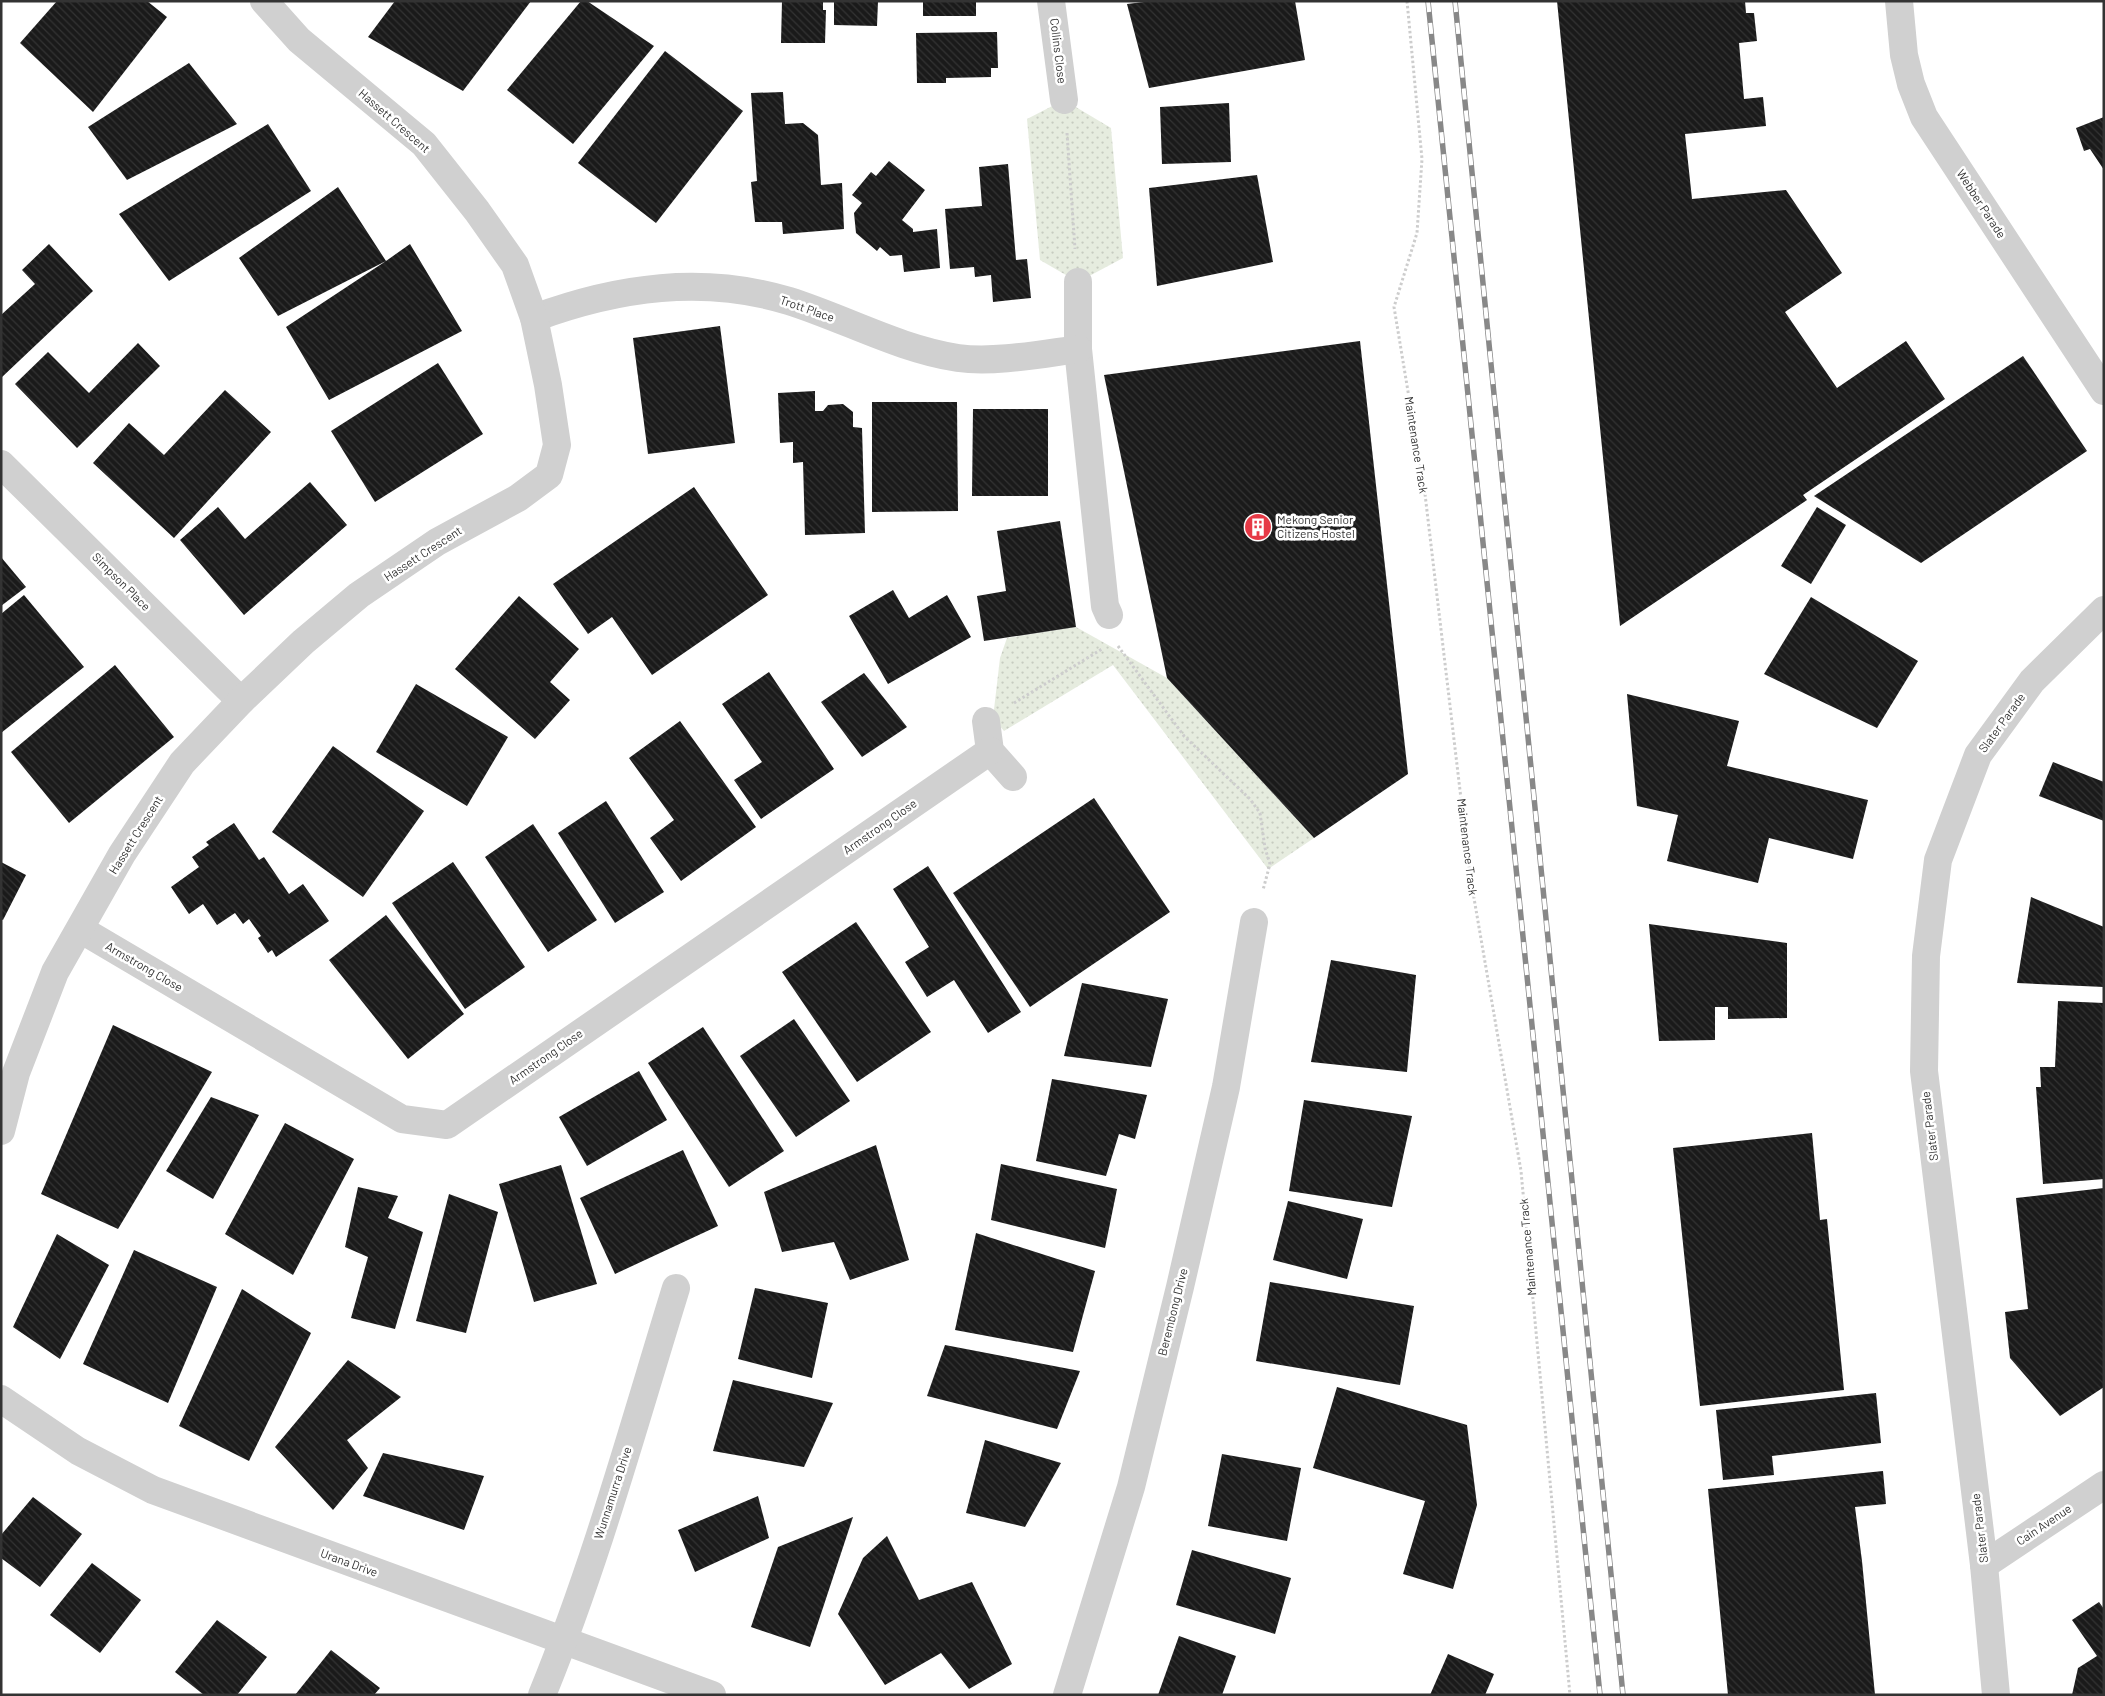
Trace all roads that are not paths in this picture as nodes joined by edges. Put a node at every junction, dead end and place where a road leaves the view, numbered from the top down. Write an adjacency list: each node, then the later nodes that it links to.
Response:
1 (264, 1): 6 (street, Hassett Crescent)
2 (1051, 1): 4 (street, Collins Close)
3 (1899, 1): 8 (street, Webber Parade)
4 (1064, 100)
5 (1078, 282): 7 (street)
6 (534, 318): 7 (street, Trott Place); 12 (street, Hassett Crescent)
7 (1078, 349): 11 (street)
8 (2104, 391)
9 (1, 464): 12 (street, Simpson Place)
10 (2104, 610): 23 (street, Slater Parade)
11 (1109, 615)
12 (241, 700): 17 (street, Hassett Crescent)
13 (986, 721): 14 (street)
14 (990, 752): 15 (street); 17 (street, Armstrong Close)
15 (1013, 777)
16 (1254, 922): 27 (street, Berembong Drive)
17 (80, 930): 18 (street, Hassett Crescent)
18 (8, 1071): 19 (street, Hassett Crescent)
19 (1, 1131)
20 (676, 1288): 24 (street, Wunnamurra Drive)
21 (1, 1399): 24 (street, Urana Drive)
22 (2104, 1485): 23 (street, Cain Avenue)
23 (1984, 1565): 28 (street, Slater Parade)
24 (563, 1641): 25 (street, Wunnamurra Drive); 26 (street, Urana Drive)
25 (542, 1695)
26 (712, 1695)
27 (1067, 1695)
28 (1996, 1695)

